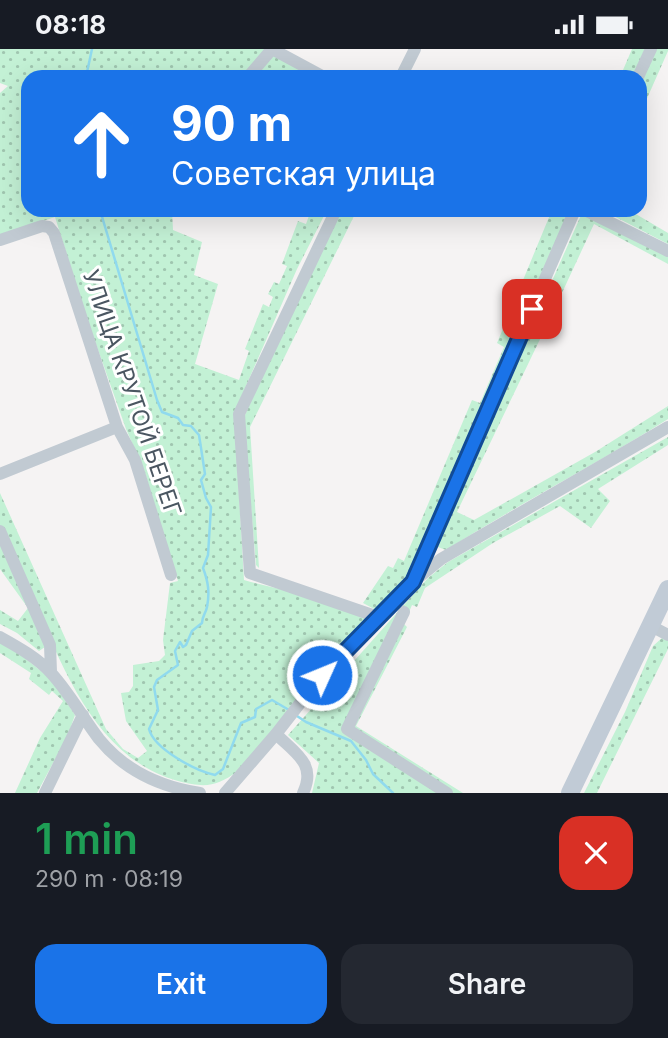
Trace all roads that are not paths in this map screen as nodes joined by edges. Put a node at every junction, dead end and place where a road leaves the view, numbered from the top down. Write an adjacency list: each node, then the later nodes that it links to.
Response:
1 (272, 49): 4 (street); 5 (street)
2 (415, 49): 6 (street)
3 (651, 49): 7 (street)
4 (254, 70)
5 (311, 70)
6 (404, 70)
7 (641, 70)
8 (333, 217): 21 (street)
9 (572, 217): 18 (street)
10 (599, 217): 12 (street)
11 (0, 240): 13 (street, УЛИЦА КРУТОЙ БЕРЕГ)
12 (668, 251)
13 (117, 427): 15 (street); 17 (street, УЛИЦА КРУТОЙ БЕРЕГ)
14 (668, 427): 18 (street)
15 (0, 474)
16 (0, 531): 25 (street)
17 (171, 575)
18 (413, 582): 21 (street)
19 (668, 589): 22 (street)
20 (404, 612): 32 (street)
21 (380, 618): 27 (street)
22 (651, 627): 23 (street); 33 (street)
23 (668, 635)
24 (0, 637): 25 (street)
25 (51, 672): 26 (street)
26 (82, 715): 29 (street); 30 (street)
27 (276, 734): 28 (street); 31 (street)
28 (225, 792): 30 (street)
29 (45, 793)
30 (200, 793)
31 (303, 793)
32 (447, 793)
33 (570, 793)

